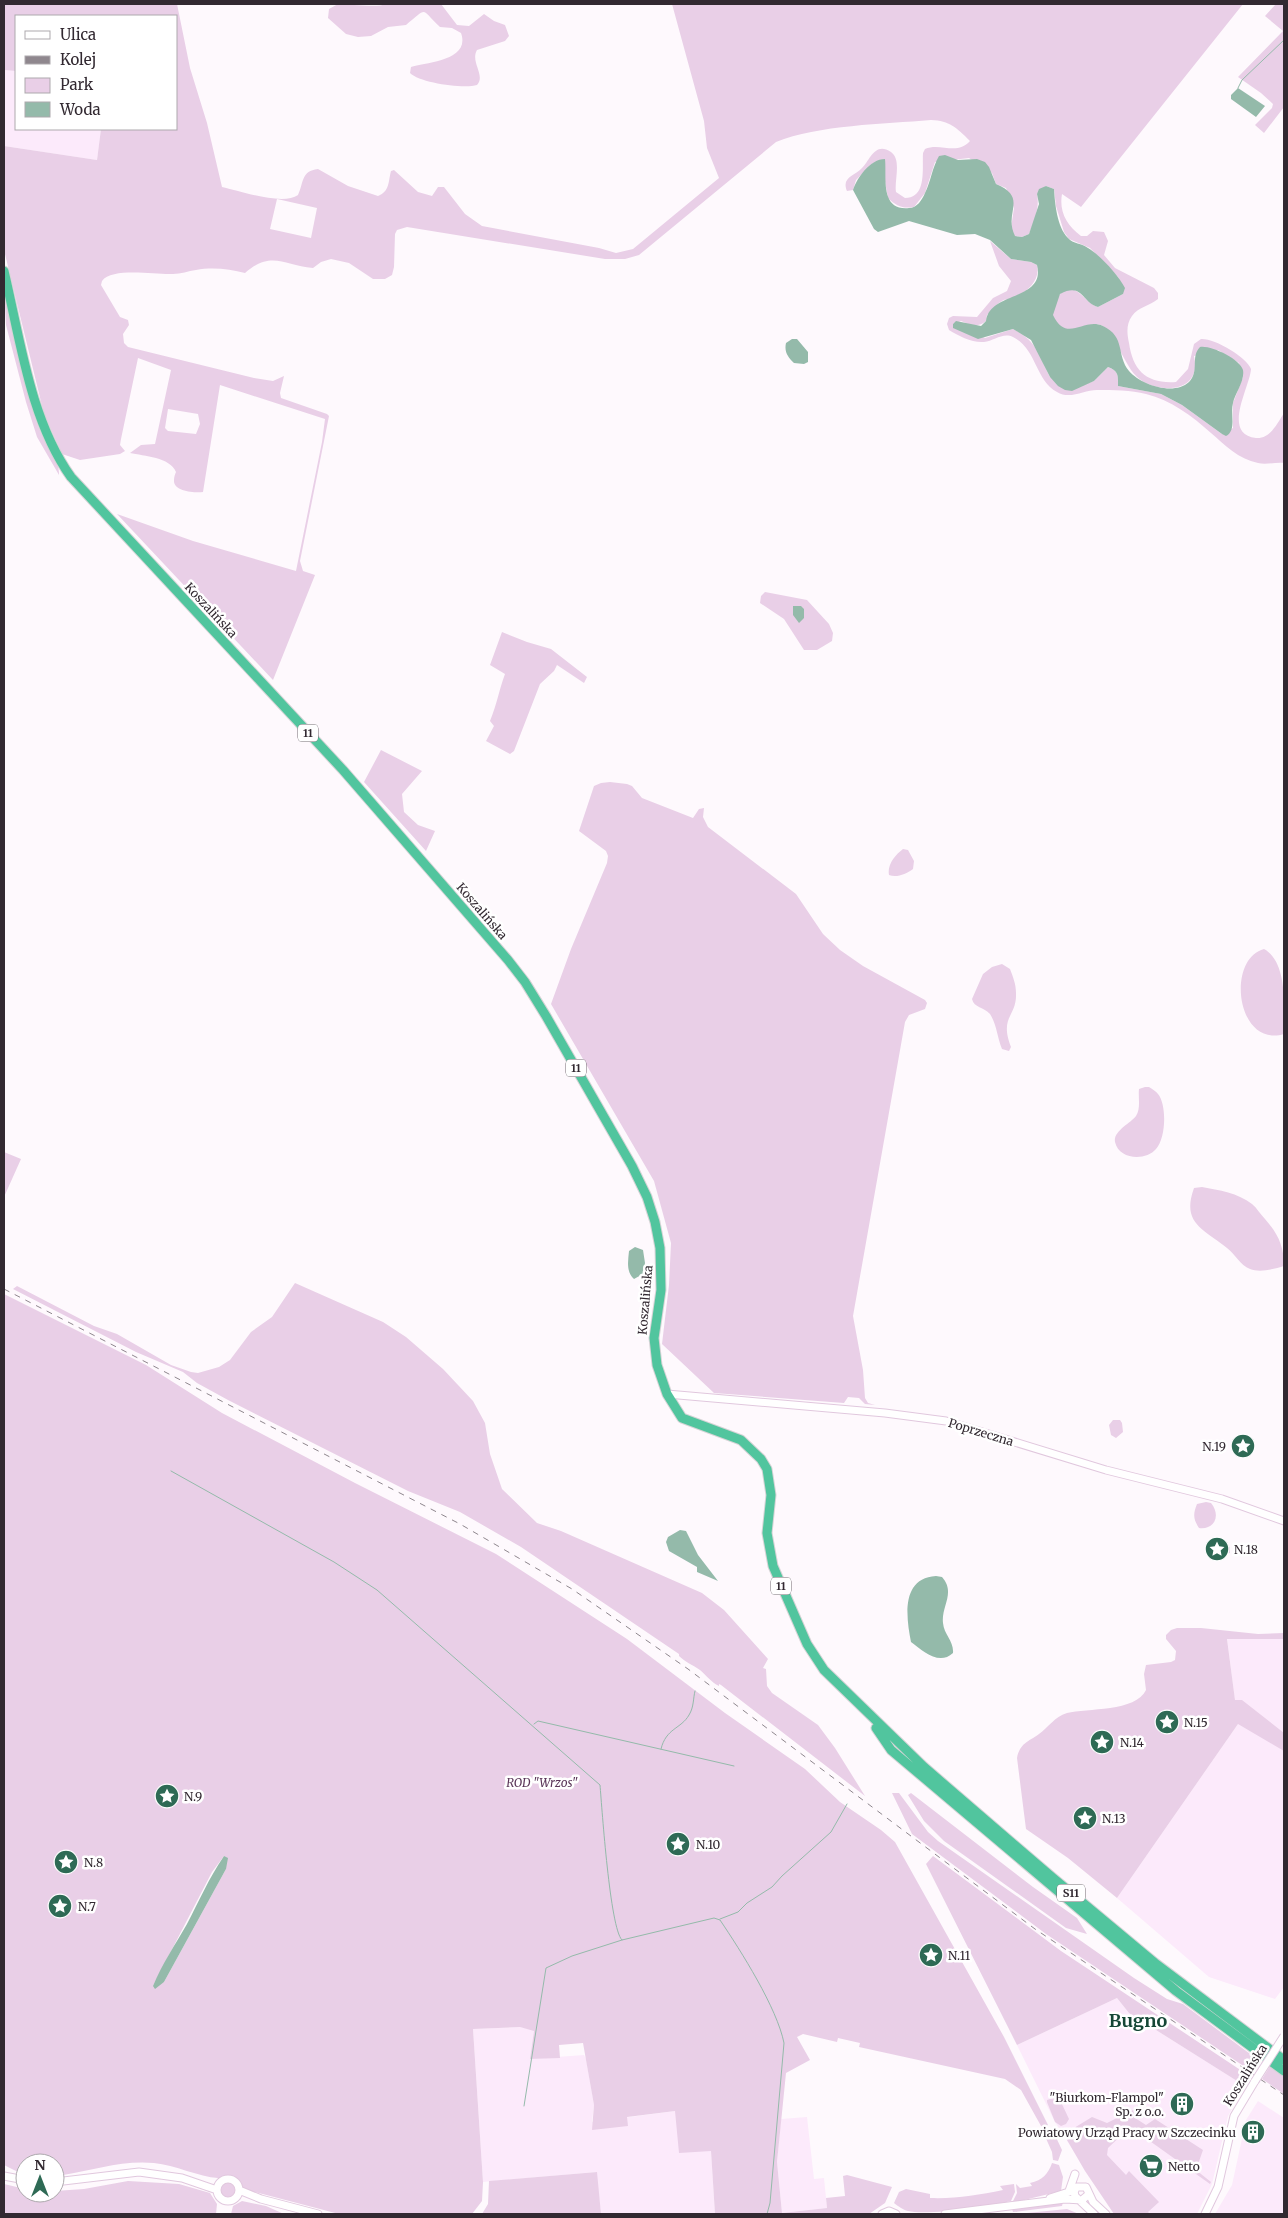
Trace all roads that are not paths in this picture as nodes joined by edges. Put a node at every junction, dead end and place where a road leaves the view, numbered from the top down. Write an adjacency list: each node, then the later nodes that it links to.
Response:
1 (4, 271): 2 (highway, Koszalińska / 11)
2 (667, 1394): 3 (street, Poprzeczna); 4 (highway, 11)
3 (1284, 1522)
4 (867, 1714): 5 (highway, 11); 7 (highway, S11)
5 (891, 1750): 8 (highway, S11)
6 (1284, 2036): 23 (street, Koszalińska, bridge)
7 (1284, 2060)
8 (1284, 2071)
9 (1075, 2174): 12 (street)
10 (65, 2181): 11 (street)
11 (218, 2187): 13 (street); 13 (street)
12 (1072, 2190): 14 (street); 15 (street); 16 (street)
13 (238, 2193): 17 (street)
14 (1088, 2195): 15 (street); 22 (street)
15 (1078, 2200): 16 (street); 21 (street)
16 (1033, 2203): 20 (street)
17 (318, 2214)
18 (882, 2214): 19 (street)
19 (896, 2214)
20 (945, 2214)
21 (1094, 2214)
22 (1106, 2214)
23 (1205, 2214)

